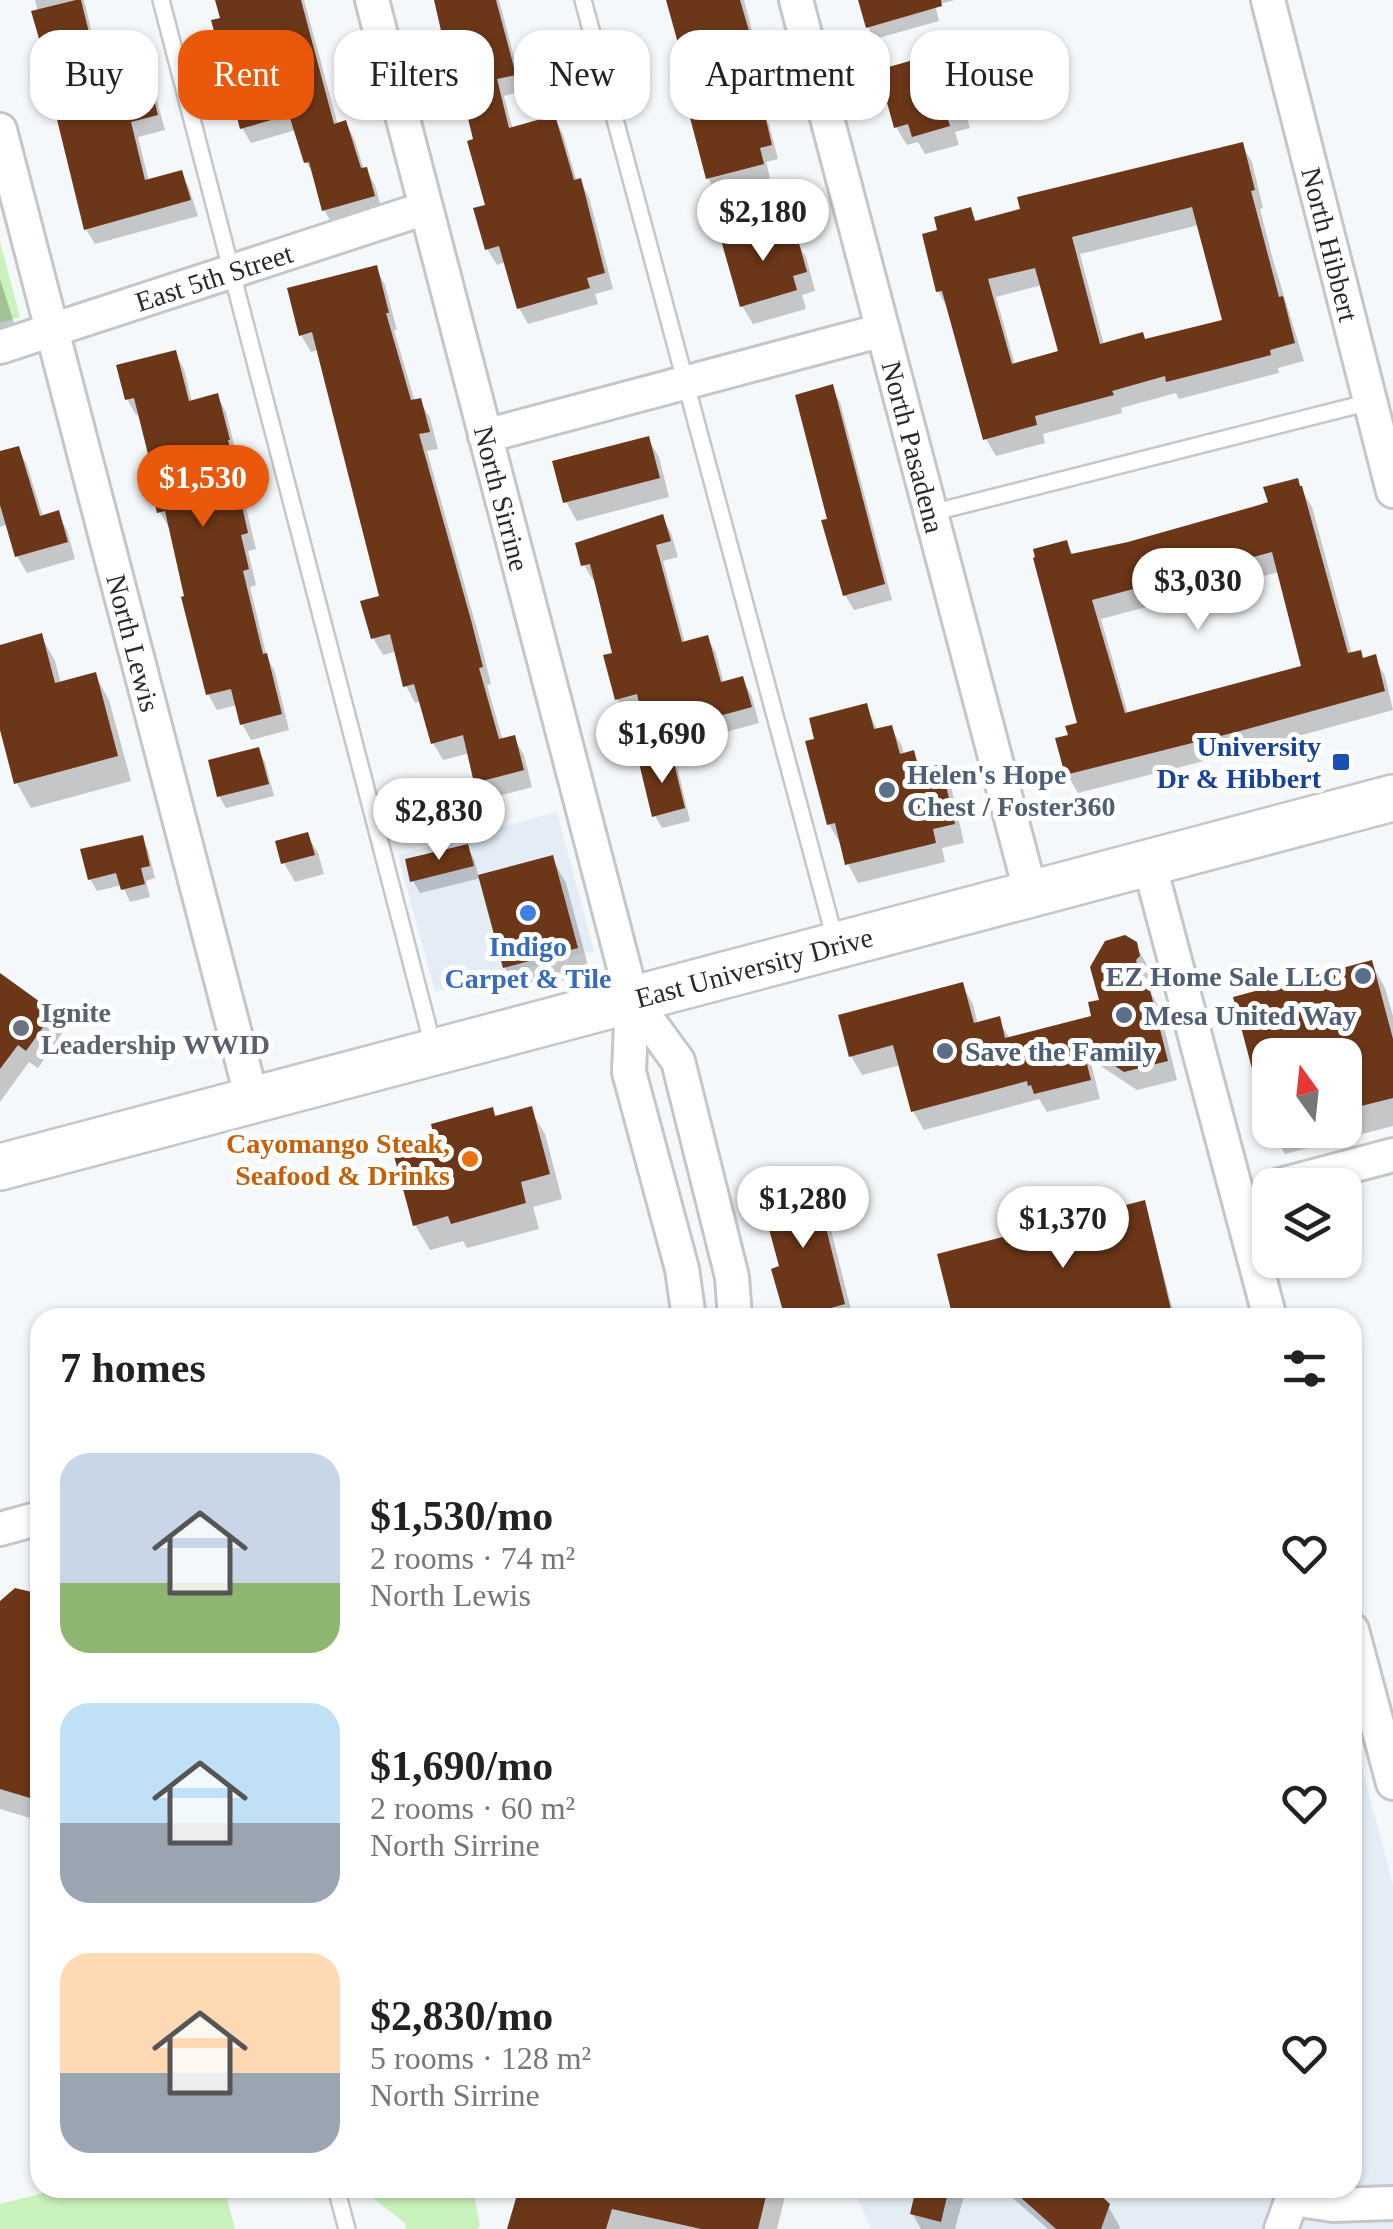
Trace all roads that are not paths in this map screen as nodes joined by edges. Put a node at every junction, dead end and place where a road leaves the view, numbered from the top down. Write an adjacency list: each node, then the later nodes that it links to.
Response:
1 (161, 0): 8 (lane)
2 (372, 0): 7 (street, North Sirrine)
3 (584, 0): 12 (lane)
4 (796, 0): 10 (street, North Pasadena)
5 (1268, 0): 13 (street, North Hibbert)
6 (0, 130): 9 (street, North Lewis)
7 (426, 208): 8 (street, East 5th Street); 14 (street, North Sirrine)
8 (232, 272): 9 (street, East 5th Street); 22 (lane)
9 (52, 330): 11 (street, East 5th Street); 23 (street, North Lewis)
10 (883, 330): 12 (street); 16 (street, North Pasadena)
11 (0, 347)
12 (686, 383): 14 (street); 20 (lane)
13 (1370, 402): 15 (street, North Hibbert); 16 (lane)
14 (486, 436): 21 (street, North Sirrine)
15 (1393, 491)
16 (931, 513): 19 (street, North Pasadena)
17 (1393, 798): 18 (main road, East University Drive)
18 (1148, 863): 19 (main road, East University Drive); 28 (street)
19 (1032, 894): 20 (main road, East University Drive)
20 (836, 945): 21 (main road, East University Drive)
21 (632, 998): 22 (main road, East University Drive); 29 (street); 30 (street)
22 (434, 1050): 23 (main road, East University Drive)
23 (252, 1100): 25 (main road, East University Drive)
24 (1393, 1155): 26 (street)
25 (0, 1166)
26 (1344, 1168)
27 (1252, 1192): 28 (street)
28 (1238, 1196): 31 (street)
29 (688, 1308)
30 (734, 1308)
31 (1267, 1308)
32 (30, 1521): 33 (street)
33 (0, 1529)
34 (1362, 1667): 35 (street)
35 (1393, 1783)
36 (339, 2198): 39 (lane)
37 (1393, 2203): 38 (street)
38 (1288, 2205)
39 (347, 2229)

